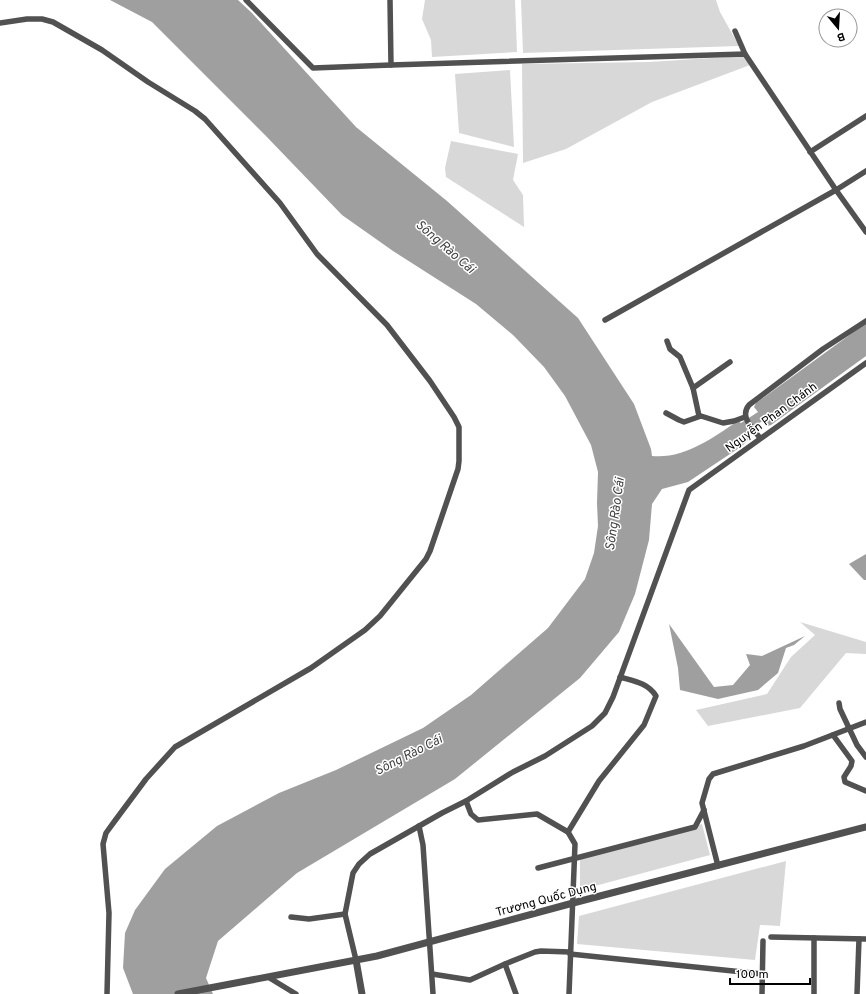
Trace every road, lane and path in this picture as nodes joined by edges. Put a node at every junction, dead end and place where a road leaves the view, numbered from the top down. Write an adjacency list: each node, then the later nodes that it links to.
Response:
1 (246, 0): 6 (street)
2 (390, 0): 6 (street)
3 (0, 23): 52 (street)
4 (735, 31): 5 (street)
5 (745, 54): 6 (street); 8 (street)
6 (391, 65)
7 (866, 116): 8 (street)
8 (810, 152): 10 (street)
9 (866, 170): 10 (street)
10 (836, 190): 11 (street); 12 (street)
11 (866, 232)
12 (605, 320)
13 (866, 321): 20 (street)
14 (667, 340): 17 (street)
15 (730, 362): 17 (street)
16 (866, 363): 21 (street, Nguyễn Phan Chánh)
17 (693, 388): 19 (street)
18 (666, 413): 19 (street)
19 (699, 416): 20 (street)
20 (745, 418): 21 (street)
21 (760, 438): 22 (street, Nguyễn Phan Chánh)
22 (620, 677): 29 (street); 33 (street)
23 (838, 703): 25 (street)
24 (866, 722): 25 (street)
25 (850, 728): 26 (street); 27 (street)
26 (833, 735): 28 (street); 30 (street)
27 (866, 757)
28 (866, 791)
29 (466, 801): 31 (street); 33 (street)
30 (704, 810): 34 (street); 35 (street)
31 (419, 826): 38 (street); 45 (street)
32 (866, 827): 35 (street, Trương Quốc Dụng)
33 (568, 832): 34 (street)
34 (574, 858): 36 (street); 37 (street)
35 (718, 866): 37 (street, Trương Quốc Dụng)
36 (538, 868)
37 (573, 903): 45 (street, Trương Quốc Dụng); 46 (street)
38 (345, 914): 39 (street); 47 (street)
39 (291, 917)
40 (771, 937): 41 (street)
41 (814, 938): 42 (street); 61 (street)
42 (859, 939): 43 (street); 62 (street)
43 (866, 939)
44 (763, 941): 50 (street)
45 (429, 942): 47 (street, Trương Quốc Dụng); 49 (street)
46 (570, 953): 48 (street); 50 (street); 59 (street)
47 (356, 960): 51 (street, Trương Quốc Dụng); 55 (street)
48 (505, 964): 49 (street); 58 (street)
49 (432, 974): 56 (street)
50 (762, 974): 60 (street)
51 (268, 977): 53 (street, Trương Quốc Dụng); 54 (street)
52 (107, 994)
53 (178, 994)
54 (296, 994)
55 (362, 994)
56 (433, 994): 57 (street)
57 (438, 994)
58 (516, 994)
59 (569, 994)
60 (762, 994)
61 (814, 994)
62 (857, 994)

